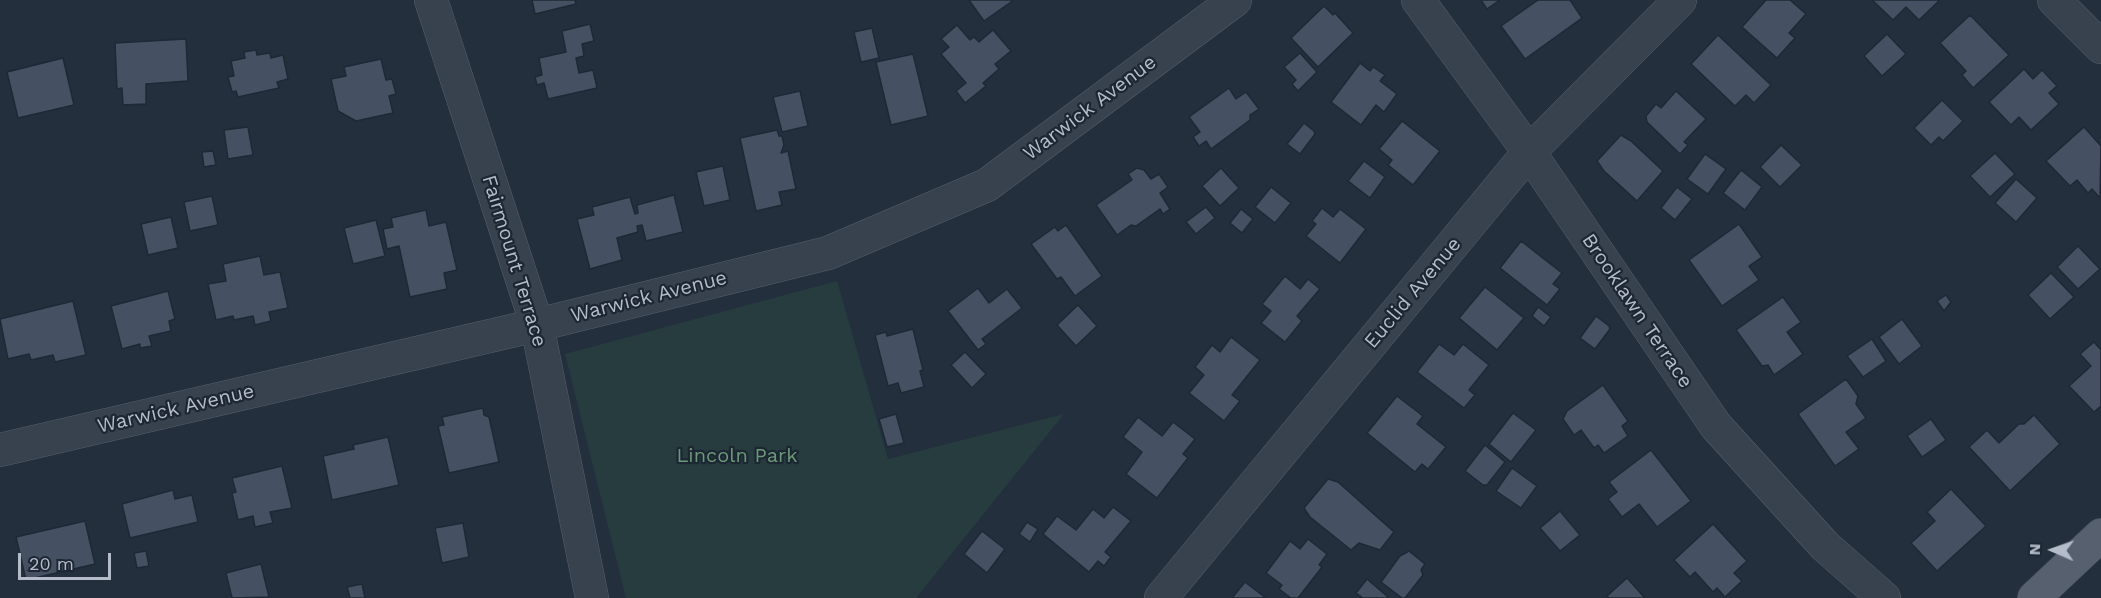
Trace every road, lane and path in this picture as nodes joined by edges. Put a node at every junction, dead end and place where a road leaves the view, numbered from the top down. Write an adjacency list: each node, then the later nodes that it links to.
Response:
1 (431, 0): 8 (street, Fairmount Terrace)
2 (1235, 0): 8 (street, Warwick Avenue)
3 (1418, 0): 7 (street, Brooklawn Terrace)
4 (1680, 0): 7 (street, Euclid Avenue)
5 (2054, 0): 6 (street)
6 (2101, 47)
7 (1529, 152): 12 (street, Euclid Avenue); 13 (street, Brooklawn Terrace)
8 (537, 325): 9 (street, Warwick Avenue); 11 (street, Fairmount Terrace)
9 (0, 450)
10 (2101, 535): 14 (main road)
11 (592, 598)
12 (1161, 598)
13 (1884, 598)
14 (2034, 598)

